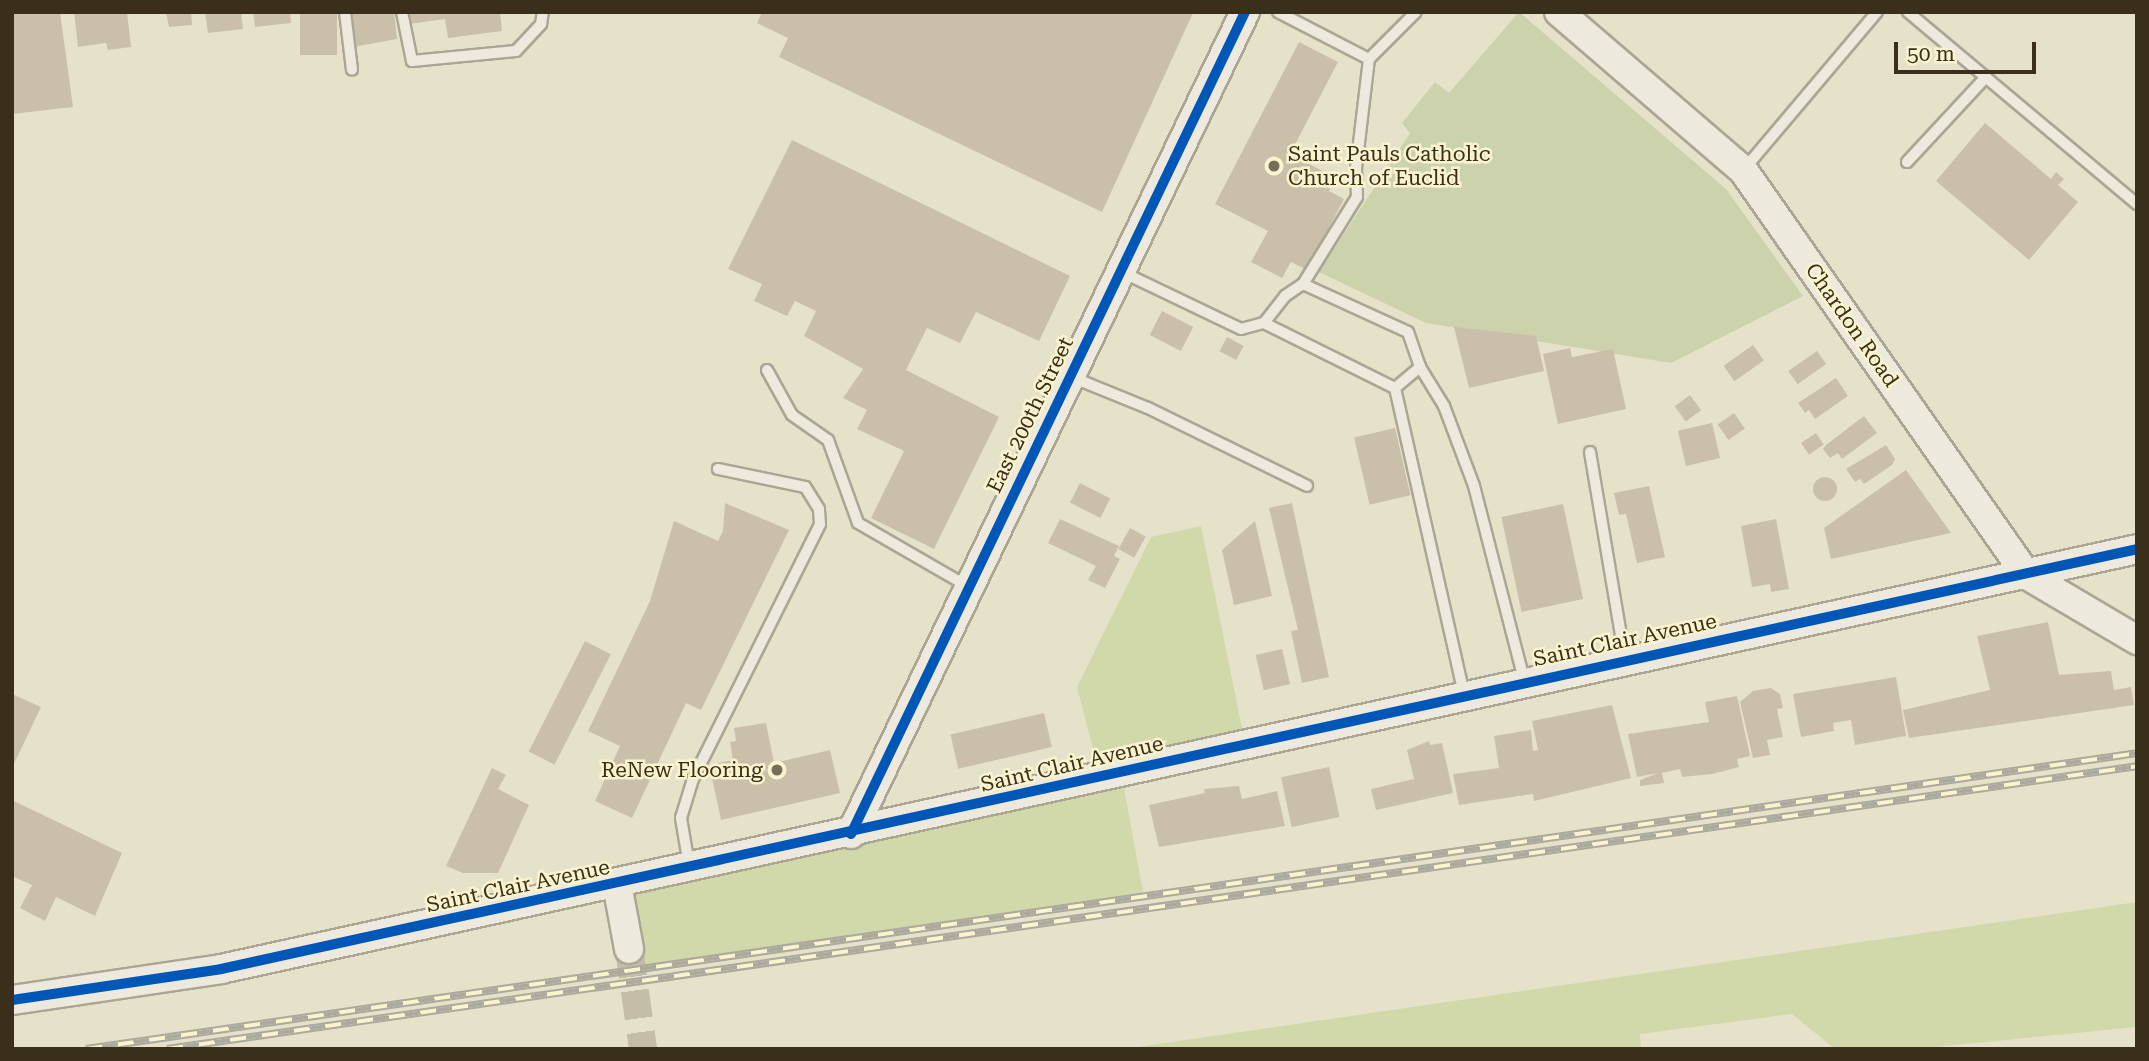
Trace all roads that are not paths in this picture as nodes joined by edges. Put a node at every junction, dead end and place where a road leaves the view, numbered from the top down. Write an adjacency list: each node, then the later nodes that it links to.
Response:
1 (345, 12): 11 (lane)
2 (402, 12): 3 (lane)
3 (543, 12)
4 (1245, 12): 16 (street, East 200th Street)
5 (1278, 12): 10 (lane)
6 (1559, 12): 14 (street, Chardon Road)
7 (1877, 12): 14 (lane)
8 (1908, 12): 12 (lane)
9 (1412, 13): 10 (lane)
10 (1369, 59): 17 (lane)
11 (352, 70)
12 (1986, 77): 13 (lane); 15 (lane)
13 (1907, 162)
14 (1743, 170): 27 (street, Chardon Road)
15 (2137, 204)
16 (1121, 272): 18 (lane); 21 (street, East 200th Street)
17 (1303, 284): 18 (lane); 19 (lane)
18 (1264, 323): 22 (lane)
19 (1420, 368): 22 (lane); 31 (lane)
20 (767, 370): 28 (lane)
21 (1070, 377): 25 (lane); 28 (street, East 200th Street)
22 (1395, 388): 32 (lane)
23 (1590, 452): 30 (lane)
24 (718, 469): 34 (lane)
25 (1307, 486)
26 (2137, 549): 27 (street, Saint Clair Avenue)
27 (2027, 575): 29 (street, Chardon Road); 30 (street, Saint Clair Avenue)
28 (969, 588): 33 (street, East 200th Street)
29 (2137, 640)
30 (1625, 659): 31 (street, Saint Clair Avenue)
31 (1524, 681): 32 (street, Saint Clair Avenue)
32 (1465, 693): 33 (street, Saint Clair Avenue)
33 (851, 834): 34 (street, Saint Clair Avenue)
34 (690, 869): 35 (street, Saint Clair Avenue)
35 (617, 884): 36 (street); 37 (street, Saint Clair Avenue)
36 (628, 949)
37 (12, 1000)

